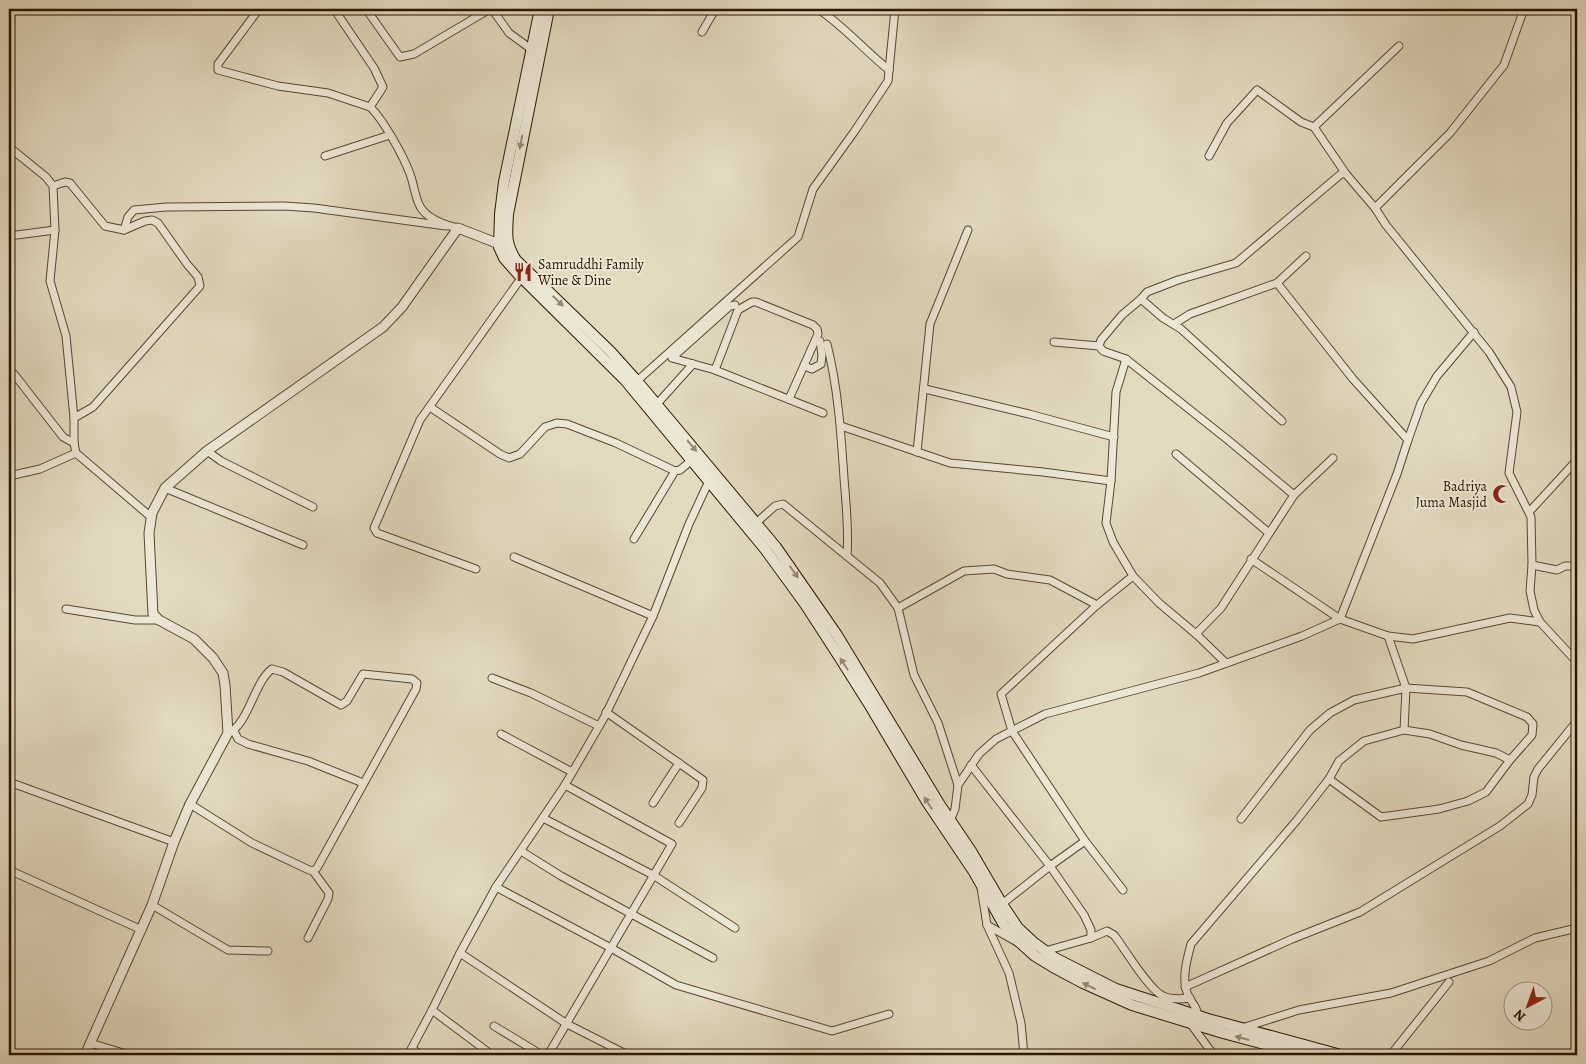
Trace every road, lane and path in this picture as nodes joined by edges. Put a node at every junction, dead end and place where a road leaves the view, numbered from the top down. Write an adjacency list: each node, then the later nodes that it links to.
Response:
1 (259, 9): 15 (street)
2 (334, 9): 15 (street)
3 (366, 9): 4 (street)
4 (491, 9): 13 (street)
5 (540, 9): 13 (main road)
6 (549, 9): 30 (main road, one-way to 30)
7 (712, 9): 11 (street)
8 (818, 9): 14 (street)
9 (895, 9): 14 (street)
10 (1524, 9): 23 (street)
11 (702, 32)
12 (1399, 46): 16 (street)
13 (531, 49): 30 (main road)
14 (889, 70): 45 (street)
15 (370, 107): 17 (street)
16 (1314, 127): 20 (street); 21 (street)
17 (390, 135): 19 (street); 24 (street)
18 (9, 147): 22 (street)
19 (324, 156)
20 (1209, 156)
21 (1346, 174): 23 (street); 34 (street)
22 (53, 186): 26 (street); 27 (street)
23 (1375, 208): 37 (street)
24 (446, 226): 25 (street); 27 (street)
25 (458, 228): 30 (street); 58 (street)
26 (55, 230): 29 (street); 51 (street)
27 (124, 230): 51 (street)
28 (968, 230): 46 (street)
29 (9, 236)
30 (503, 243): 32 (main road)
31 (1306, 256): 33 (street)
32 (524, 274): 45 (main road, one-way to 45); 49 (street); 54 (main road)
33 (1277, 283): 36 (street); 56 (street)
34 (1141, 299): 36 (street); 39 (street)
35 (735, 305): 41 (street)
36 (1174, 324): 52 (street)
37 (1474, 332): 56 (street); 73 (street)
38 (1054, 342): 39 (street)
39 (1099, 346): 40 (street)
40 (1126, 359): 55 (street); 70 (street)
41 (693, 364): 43 (street); 48 (street)
42 (804, 366): 43 (street); 47 (street); 53 (street)
43 (715, 370): 47 (street)
44 (14, 374): 57 (street)
45 (637, 381): 48 (main road)
46 (925, 388): 55 (street); 59 (street)
47 (789, 399): 50 (street)
48 (657, 404): 54 (main road)
49 (430, 407): 65 (street); 84 (street)
50 (823, 413)
51 (74, 418): 57 (street)
52 (1282, 421)
53 (841, 426): 59 (street); 79 (street)
54 (672, 430): 63 (main road); 72 (main road, one-way to 72)
55 (1114, 437): 68 (street)
56 (1408, 440): 90 (street)
57 (74, 443): 60 (street)
58 (207, 452): 69 (street); 71 (street)
59 (917, 452): 68 (street)
60 (76, 453): 66 (street); 74 (street)
61 (1176, 454): 76 (street)
62 (1333, 458): 70 (street)
63 (692, 460): 65 (street); 67 (main road)
64 (1577, 460): 73 (street)
65 (675, 471): 77 (street)
66 (9, 476)
67 (709, 481): 72 (main road); 89 (street)
68 (1111, 481): 85 (street)
69 (165, 488): 74 (street); 78 (street)
70 (1294, 494): 76 (street)
71 (313, 507)
72 (741, 512): 75 (main road); 120 (main road, one-way to 72)
73 (1529, 512): 82 (street)
74 (151, 517): 91 (street)
75 (756, 523): 79 (street); 120 (main road, one-way to 120)
76 (1268, 533): 81 (street)
77 (634, 539)
78 (303, 545)
79 (847, 556): 87 (street)
80 (514, 558): 89 (street)
81 (1251, 559): 90 (street); 93 (street)
82 (1532, 565): 83 (street); 92 (street)
83 (1577, 566)
84 (476, 569)
85 (1133, 576): 86 (street); 93 (street)
86 (1097, 606): 87 (street); 103 (street)
87 (898, 608): 113 (street)
88 (66, 609): 91 (street)
89 (652, 616): 99 (street)
90 (1340, 619): 94 (street); 96 (street)
91 (159, 620): 104 (street)
92 (1540, 622): 94 (street); 95 (street)
93 (1196, 634): 96 (street)
94 (1388, 636): 98 (street)
95 (1577, 662)
96 (1226, 663): 103 (street)
97 (492, 678): 101 (street)
98 (1406, 688): 102 (street); 106 (street); 118 (street)
99 (606, 712): 101 (street); 107 (street)
100 (1577, 721): 148 (street)
101 (599, 726): 109 (street)
102 (1404, 730): 106 (street); 110 (street)
103 (1012, 731): 108 (street); 122 (street)
104 (231, 732): 112 (street); 112 (street); 116 (street)
105 (501, 734): 109 (street)
106 (1510, 760): 110 (street)
107 (679, 763): 115 (street); 119 (street)
108 (971, 765): 113 (street); 125 (street)
109 (572, 772): 114 (street)
110 (1329, 779): 148 (street)
111 (9, 782): 121 (street)
112 (363, 783): 127 (street)
113 (958, 784): 120 (street)
114 (565, 785): 117 (street); 128 (street)
115 (653, 802)
116 (190, 804): 121 (street); 127 (street)
117 (543, 818): 123 (street); 128 (street)
118 (1241, 819)
119 (679, 823)
120 (947, 824): 124 (main road)
121 (174, 842): 133 (street)
122 (1085, 842): 125 (street); 131 (street)
123 (521, 851): 130 (street); 134 (street)
124 (967, 853): 129 (main road); 132 (main road)
125 (1050, 866): 132 (street); 140 (street)
126 (9, 870): 138 (street)
127 (313, 871): 139 (street)
128 (654, 875): 134 (street); 136 (street)
129 (980, 882): 135 (street); 141 (main road)
130 (496, 887): 142 (street); 145 (street)
131 (1123, 890)
132 (1002, 904): 143 (main road)
133 (152, 905): 138 (street); 144 (street)
134 (630, 914): 142 (street); 146 (street)
135 (988, 925): 141 (street); 166 (street)
136 (735, 928)
137 (1577, 928): 156 (street)
138 (142, 930): 157 (street)
139 (308, 938)
140 (1091, 938): 143 (street); 149 (street)
141 (1020, 942): 152 (main road, one-way to 141)
142 (611, 948): 151 (street); 153 (street)
143 (1044, 950): 152 (main road)
144 (268, 951)
145 (460, 953): 150 (street); 153 (street)
146 (713, 958)
147 (1449, 982): 170 (street)
148 (1185, 987): 149 (street)
149 (1190, 998): 152 (street)
150 (432, 1010): 158 (street); 162 (street)
151 (889, 1014)
152 (1194, 1019): 155 (main road); 167 (street)
153 (567, 1024): 164 (street); 165 (street)
154 (494, 1026): 163 (street)
155 (1222, 1028): 156 (main road); 168 (main road, one-way to 155)
156 (1242, 1028): 169 (main road)
157 (90, 1043): 159 (street); 160 (street)
158 (410, 1052): 161 (street)
159 (85, 1055)
160 (130, 1055)
161 (420, 1055)
162 (492, 1055)
163 (542, 1055)
164 (548, 1055)
165 (628, 1055)
166 (1024, 1055)
167 (1215, 1055)
168 (1306, 1055)
169 (1341, 1055)
170 (1393, 1055)

